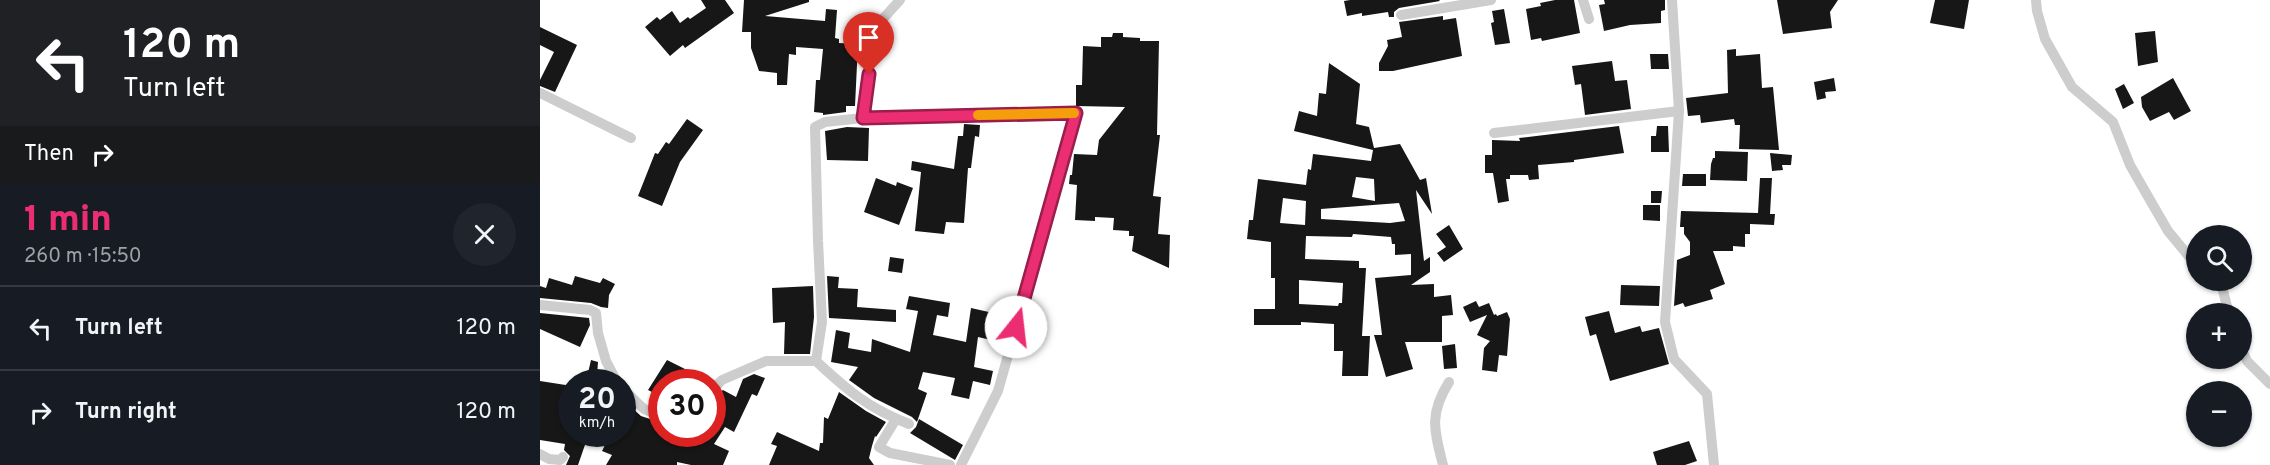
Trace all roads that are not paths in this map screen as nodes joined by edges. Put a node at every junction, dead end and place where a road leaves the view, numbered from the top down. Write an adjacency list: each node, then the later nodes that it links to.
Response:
1 (900, 0): 10 (street)
2 (1491, 0): 6 (street)
3 (1582, 0): 7 (street)
4 (1672, 0): 9 (street)
5 (2036, 0): 13 (street)
6 (1401, 15)
7 (1589, 19)
8 (540, 93): 12 (street)
9 (1679, 111): 11 (street); 30 (street)
10 (863, 118): 15 (street); 28 (street)
11 (1494, 133)
12 (631, 138)
13 (2186, 255)
14 (540, 305): 17 (street)
15 (816, 361): 18 (street); 23 (street)
16 (2252, 366): 20 (street)
17 (610, 369)
18 (726, 378)
19 (1449, 382): 29 (street)
20 (2270, 384)
21 (636, 402): 22 (street)
22 (648, 411)
23 (897, 419): 24 (street); 27 (street)
24 (909, 424)
25 (540, 454): 26 (street)
26 (563, 457)
27 (950, 465)
28 (961, 465)
29 (1443, 465)
30 (1714, 465)

